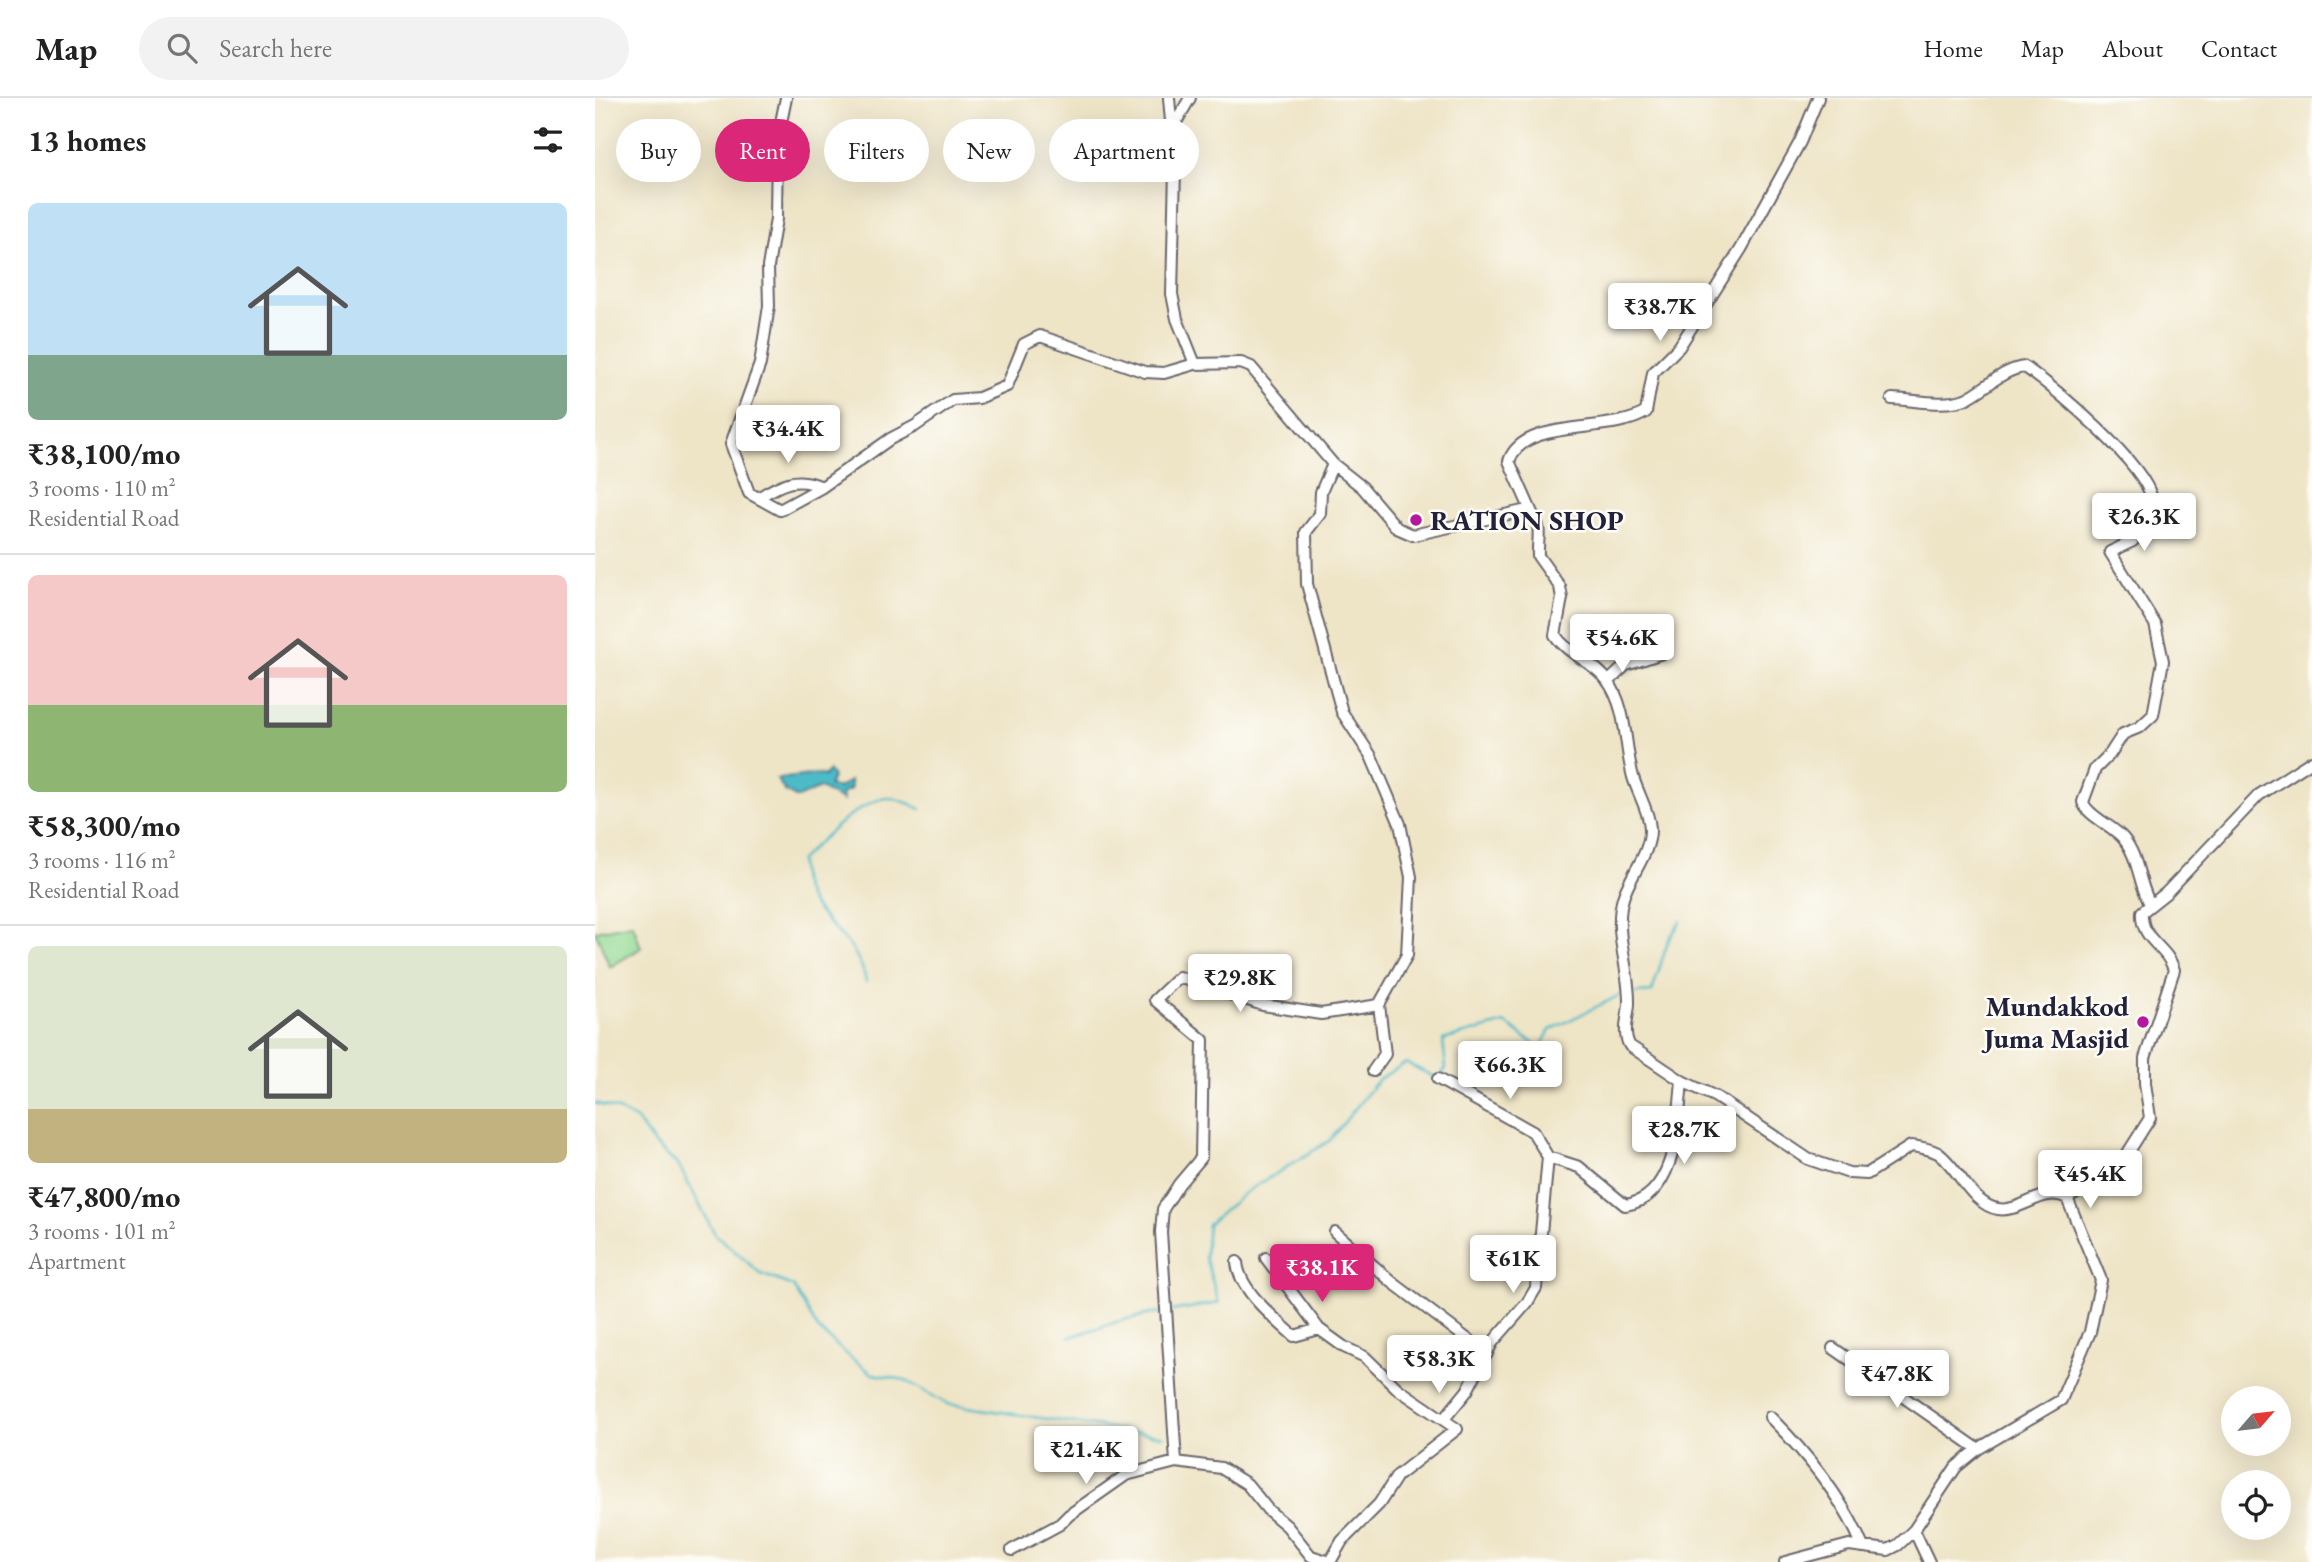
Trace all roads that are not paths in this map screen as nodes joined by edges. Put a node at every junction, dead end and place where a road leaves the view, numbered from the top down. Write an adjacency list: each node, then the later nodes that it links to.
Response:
1 (786, 98): 12 (street)
2 (1169, 98): 5 (street)
3 (1190, 98): 6 (street)
4 (1818, 98): 13 (street)
5 (1171, 119)
6 (1178, 119)
7 (1174, 182): 8 (street)
8 (1195, 364): 10 (street); 11 (street)
9 (1892, 400): 17 (street)
10 (1333, 464): 13 (street); 18 (street)
11 (822, 487): 12 (street); 12 (street)
12 (758, 498)
13 (1532, 513): 15 (street)
14 (1665, 652): 15 (street)
15 (1608, 681): 21 (street)
16 (2312, 761): 17 (street)
17 (2150, 904): 23 (street)
18 (1379, 1005): 19 (street); 33 (street)
19 (1373, 1071)
20 (1438, 1079): 22 (street)
21 (1682, 1081): 22 (street); 23 (street)
22 (1548, 1157): 29 (street)
23 (2067, 1198): 32 (street)
24 (1335, 1232): 29 (street)
25 (1266, 1258): 27 (street)
26 (1237, 1262): 27 (street)
27 (1319, 1329): 31 (street)
28 (1833, 1348): 32 (street)
29 (1487, 1354): 31 (street)
30 (1770, 1417): 35 (street)
31 (1444, 1419): 37 (street)
32 (1978, 1449): 34 (street)
33 (1176, 1462): 36 (street); 37 (street)
34 (1914, 1530): 35 (street); 39 (street)
35 (1863, 1547): 38 (street)
36 (1012, 1550)
37 (1330, 1562)
38 (1785, 1562)
39 (1929, 1562)

